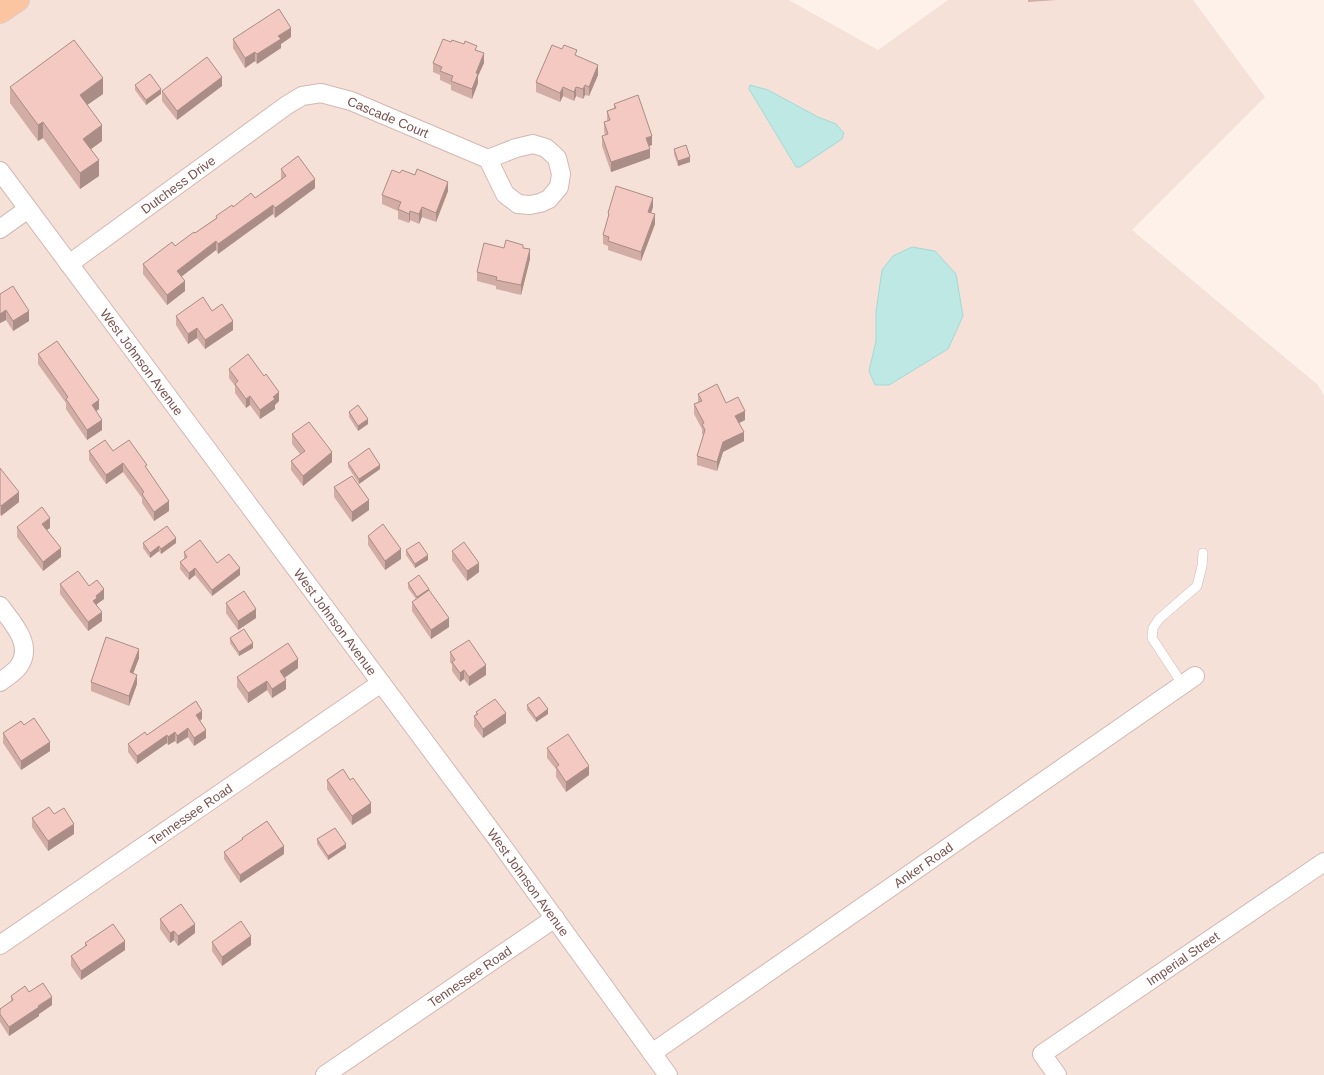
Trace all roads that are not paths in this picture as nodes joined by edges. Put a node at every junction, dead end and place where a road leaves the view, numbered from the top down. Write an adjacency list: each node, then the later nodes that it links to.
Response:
1 (18, 0): 2 (main road)
2 (0, 12)
3 (287, 105): 4 (street, Cascade Court); 8 (street, Dutchess Drive)
4 (488, 159)
5 (0, 171): 6 (street, West Johnson Avenue)
6 (28, 209): 7 (street); 8 (street, West Johnson Avenue)
7 (0, 229)
8 (69, 264): 13 (street, West Johnson Avenue)
9 (1203, 553): 11 (lane)
10 (0, 606): 12 (street)
11 (1189, 680): 17 (street, Anker Road)
12 (0, 682)
13 (381, 683): 15 (street, West Johnson Avenue); 16 (street, Tennessee Road)
14 (1324, 862): 20 (street, Imperial Street)
15 (555, 918): 17 (street, West Johnson Avenue); 18 (street, Tennessee Road)
16 (0, 945)
17 (652, 1053): 19 (street, West Johnson Avenue)
18 (326, 1075)
19 (668, 1075)
20 (1057, 1075)

